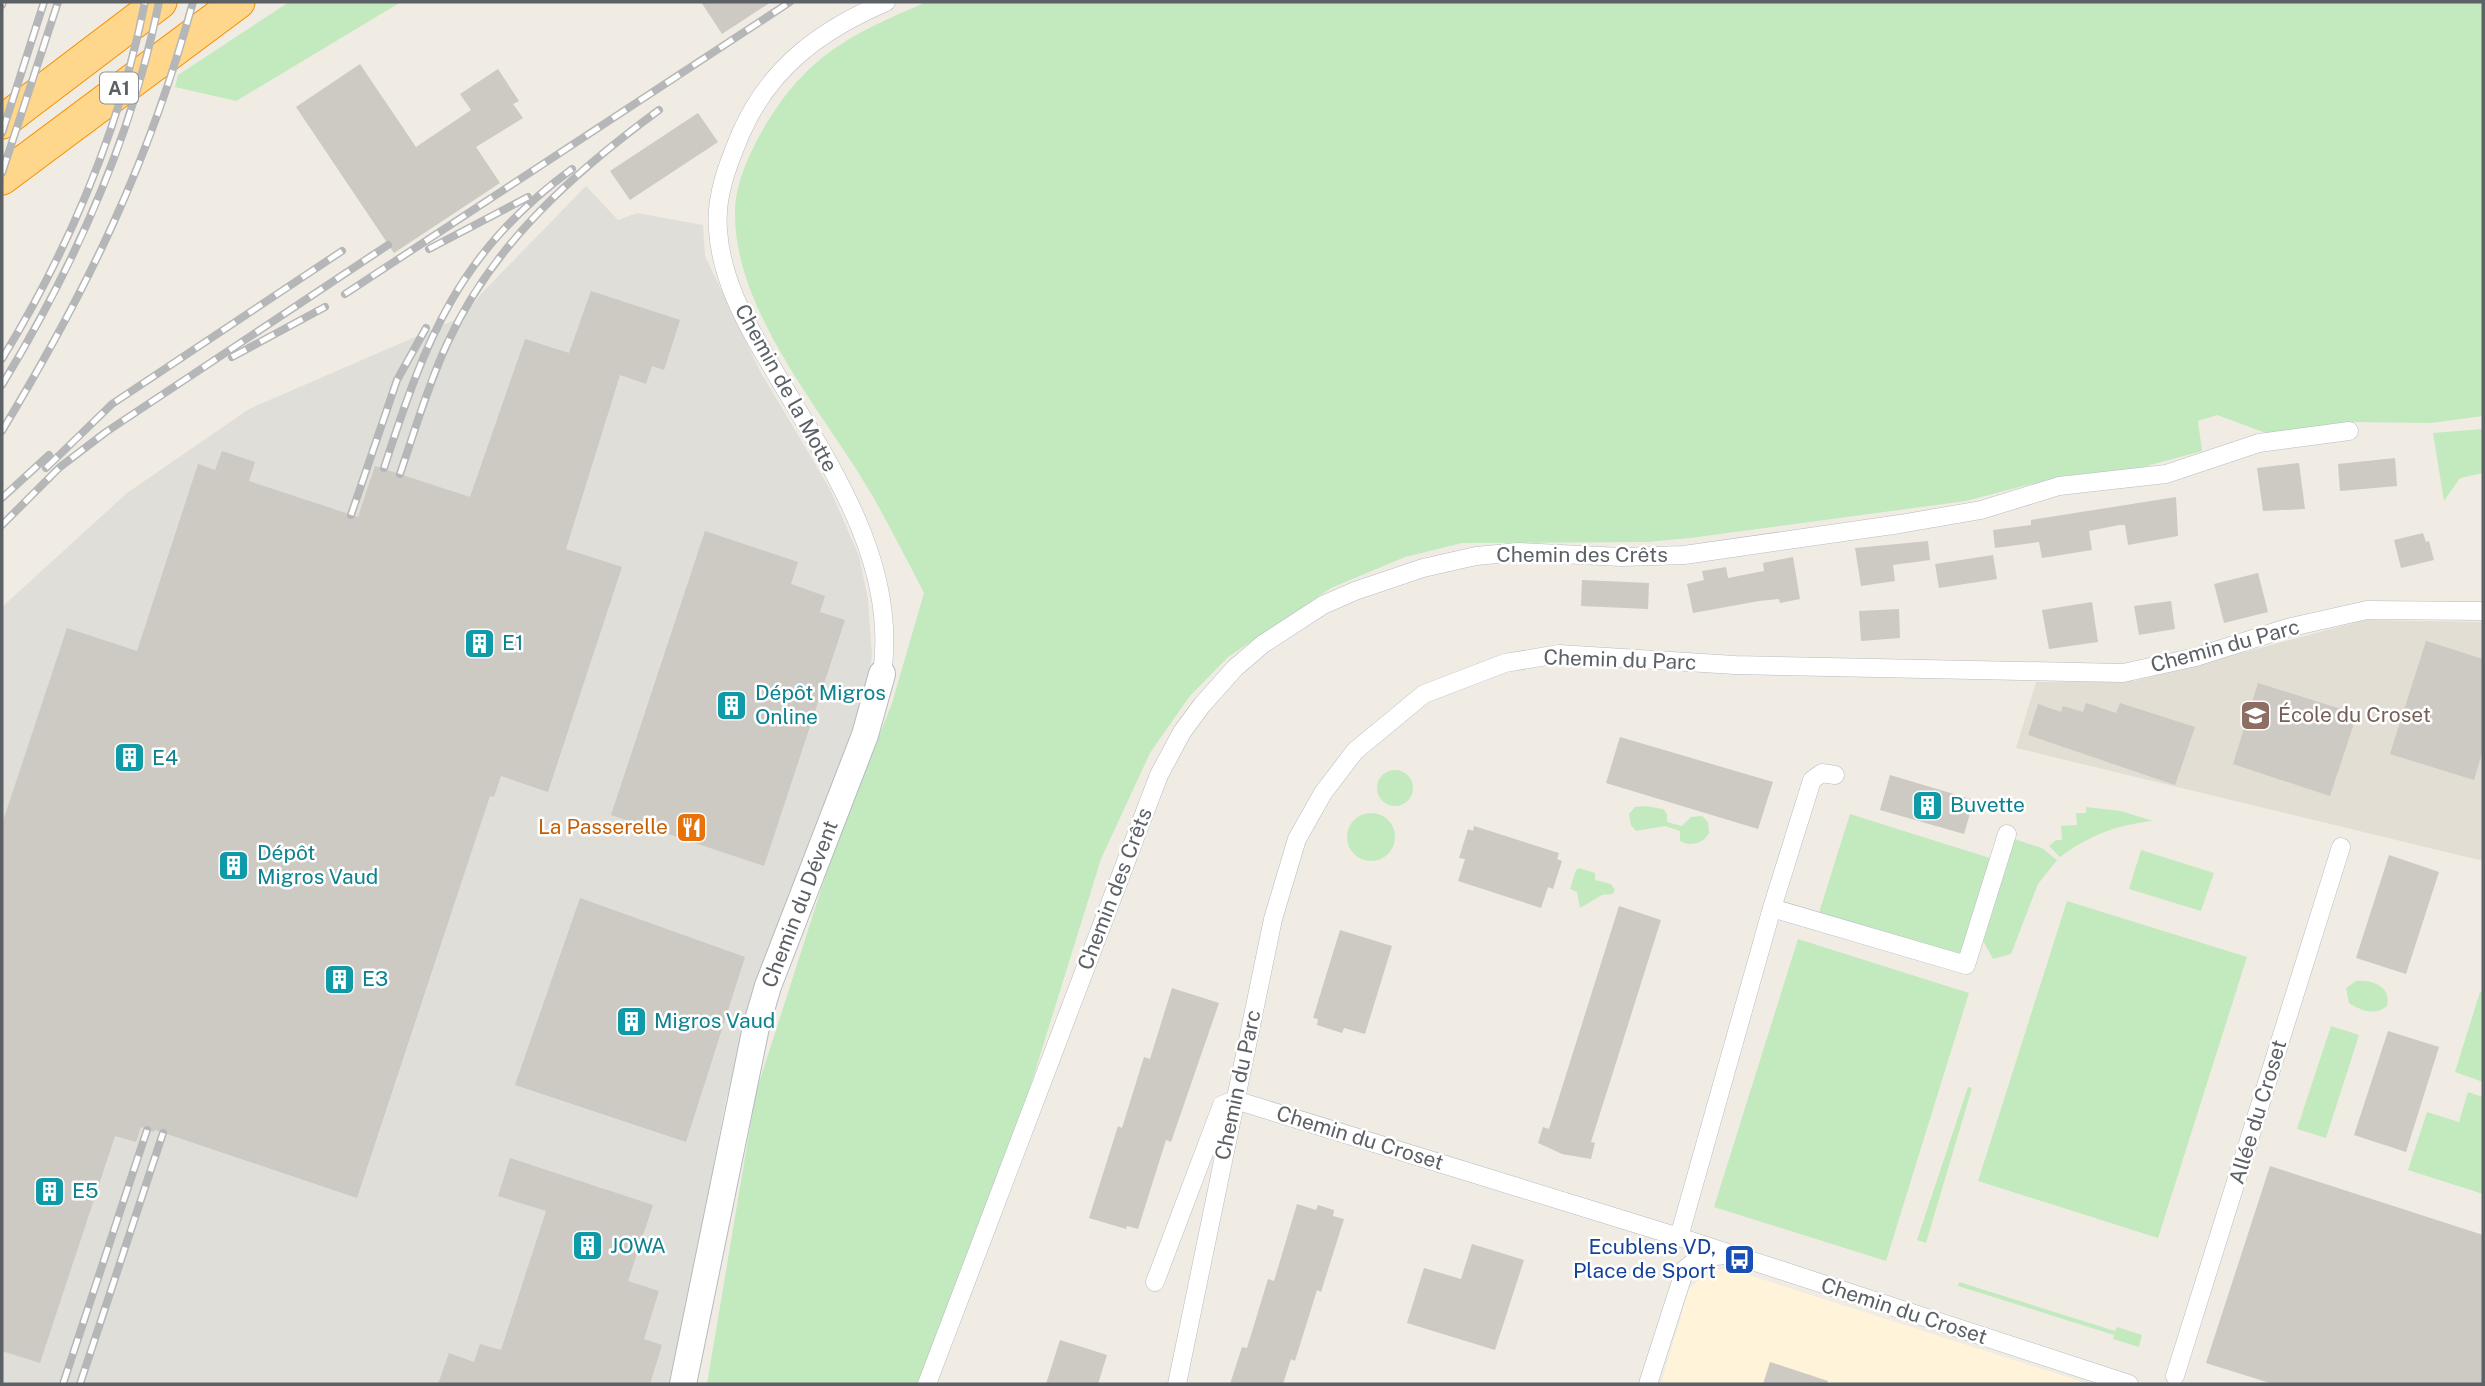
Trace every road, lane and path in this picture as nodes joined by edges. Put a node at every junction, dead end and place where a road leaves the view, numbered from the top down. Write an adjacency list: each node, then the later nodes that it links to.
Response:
1 (160, 2): 4 (highway, A1)
2 (239, 2): 5 (highway, A1)
3 (886, 2): 8 (street, Chemin de la Motte)
4 (2, 122)
5 (2, 178)
6 (2349, 430): 19 (street, Chemin des Crêts)
7 (2483, 611): 13 (street, Chemin du Parc)
8 (881, 674): 18 (street, Chemin du Dévent)
9 (1835, 775): 12 (street)
10 (2007, 834): 12 (street)
11 (2341, 847): 17 (street, Allée du Croset)
12 (1772, 908): 14 (street)
13 (1235, 1100): 14 (street, Chemin du Croset); 16 (street); 20 (street, Chemin du Parc)
14 (1679, 1237): 15 (street, Chemin du Croset)
15 (1728, 1255): 21 (street); 22 (street, Chemin du Croset)
16 (1154, 1283)
17 (2175, 1376)
18 (683, 1384)
19 (927, 1384)
20 (1177, 1384)
21 (1648, 1384)
22 (2129, 1384)

